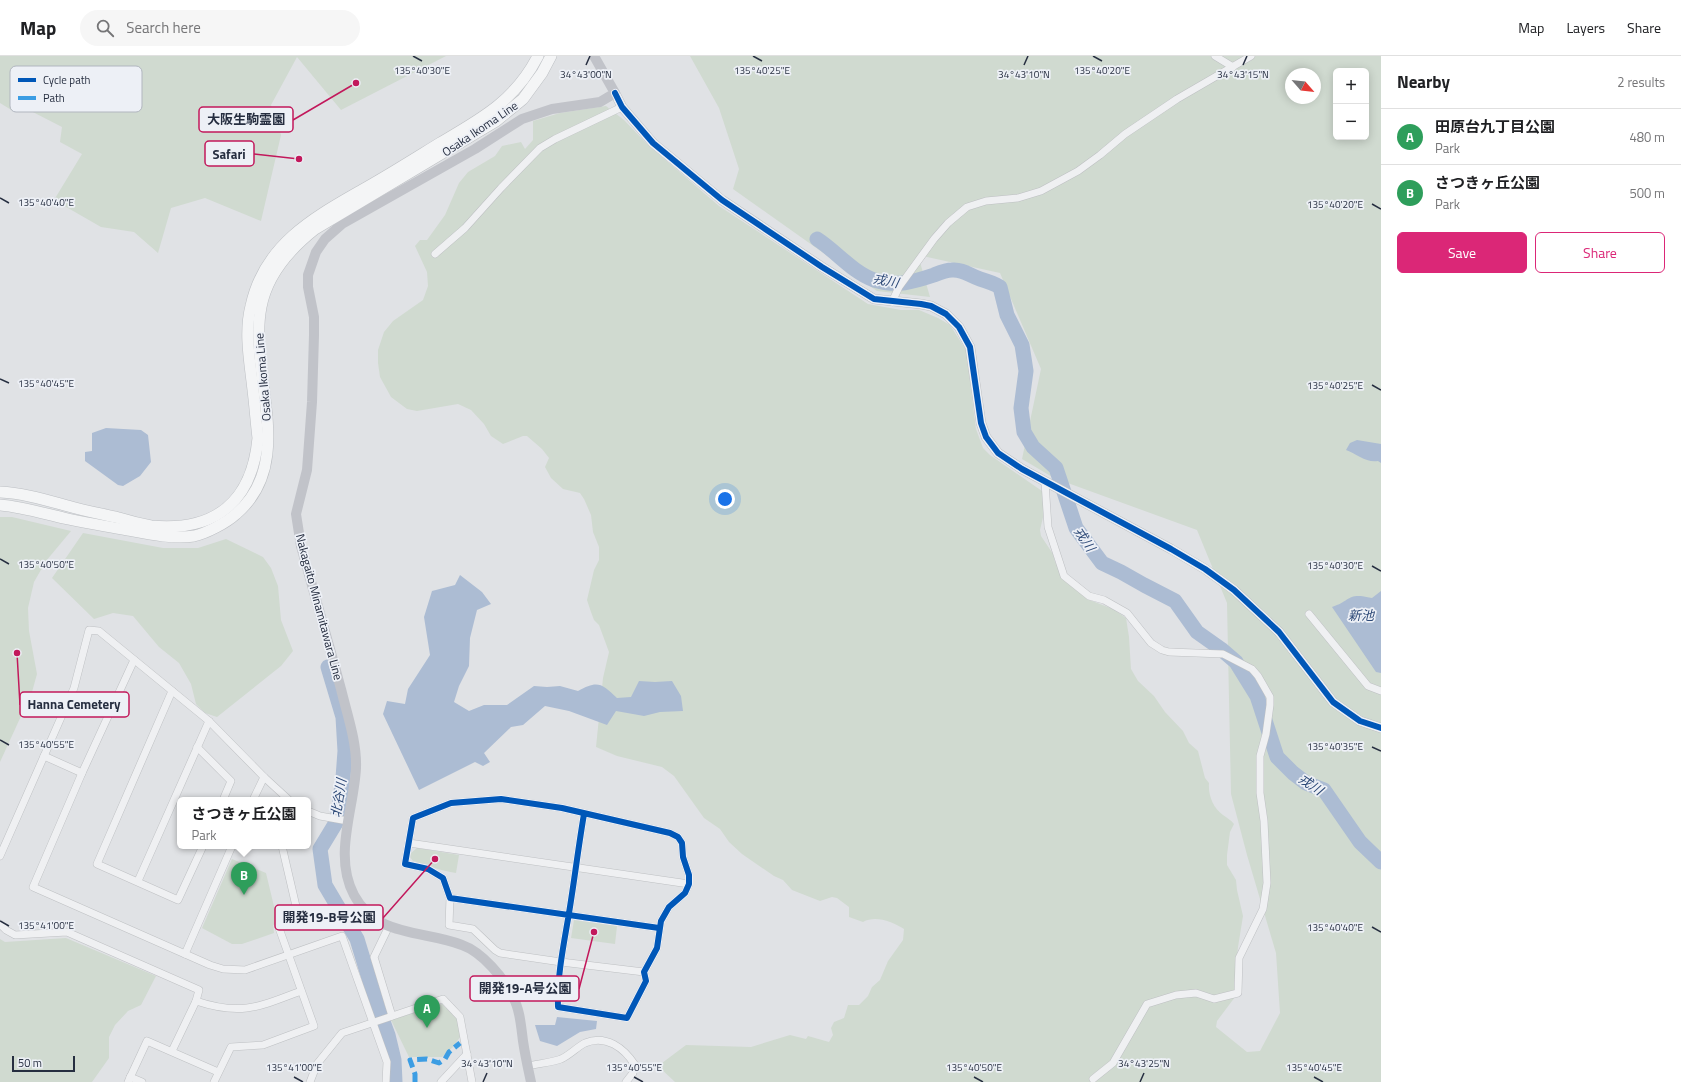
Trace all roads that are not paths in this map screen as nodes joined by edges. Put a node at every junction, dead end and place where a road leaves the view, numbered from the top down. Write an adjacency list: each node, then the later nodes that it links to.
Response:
1 (538, 56): 14 (main road, Osaka Ikoma Line)
2 (551, 56): 15 (main road, Osaka Ikoma Line)
3 (594, 56): 7 (main road)
4 (1215, 56): 6 (street)
5 (1251, 56): 6 (street)
6 (1233, 67): 10 (street)
7 (615, 93): 8 (street); 31 (main road, Nakagaito Minamitawara Line)
8 (622, 107): 9 (street); 10 (street)
9 (435, 254)
10 (892, 302): 11 (street)
11 (1045, 482): 21 (street); 60 (street)
12 (0, 492): 14 (main road, Osaka Ikoma Line)
13 (0, 505): 15 (main road, Osaka Ikoma Line)
14 (70, 507): 15 (main road)
15 (66, 518)
16 (1310, 614): 19 (street)
17 (134, 660): 18 (street); 23 (street); 24 (street)
18 (172, 691): 20 (street); 38 (street)
19 (1381, 691)
20 (209, 721): 22 (street); 25 (street)
21 (1381, 728)
22 (198, 747): 26 (street); 38 (street)
23 (44, 756): 24 (street); 36 (street)
24 (82, 773): 45 (street)
25 (264, 777): 27 (street); 28 (street)
26 (224, 797)
27 (254, 797)
28 (286, 797)
29 (311, 812): 31 (street)
30 (584, 814): 32 (street); 37 (street); 39 (street)
31 (348, 821): 43 (main road, Nakagaito Minamitawara Line)
32 (409, 843): 37 (street); 40 (street)
33 (202, 849): 38 (street)
34 (231, 849): 45 (street)
35 (283, 849): 46 (street)
36 (0, 856)
37 (576, 868): 39 (street); 41 (street)
38 (138, 881)
39 (689, 884): 44 (street)
40 (450, 898): 41 (street); 47 (street)
41 (568, 915): 44 (street); 47 (street)
42 (0, 924): 52 (street)
43 (389, 926): 51 (main road, Nakagaito Minamitawara Line); 53 (street)
44 (659, 928): 48 (street)
45 (184, 954): 46 (street)
46 (288, 954): 49 (street); 54 (street)
47 (561, 962): 48 (street); 50 (street)
48 (644, 972): 50 (street)
49 (301, 991): 52 (street); 58 (street)
50 (557, 991): 51 (street)
51 (514, 997): 57 (main road, Nakagaito Minamitawara Line)
52 (196, 1001): 55 (street)
53 (392, 1016): 54 (street); 56 (street)
54 (373, 1022): 63 (street); 64 (street)
55 (172, 1052): 58 (street); 59 (street)
56 (467, 1054): 65 (street); 66 (street)
57 (528, 1066): 67 (main road, Nakagaito Minamitawara Line); 68 (street)
58 (218, 1072): 62 (street)
59 (129, 1079): 61 (street)
60 (1093, 1079)
61 (142, 1082)
62 (214, 1082)
63 (310, 1082)
64 (386, 1082)
65 (441, 1082)
66 (472, 1082)
67 (531, 1082)
68 (626, 1082)

